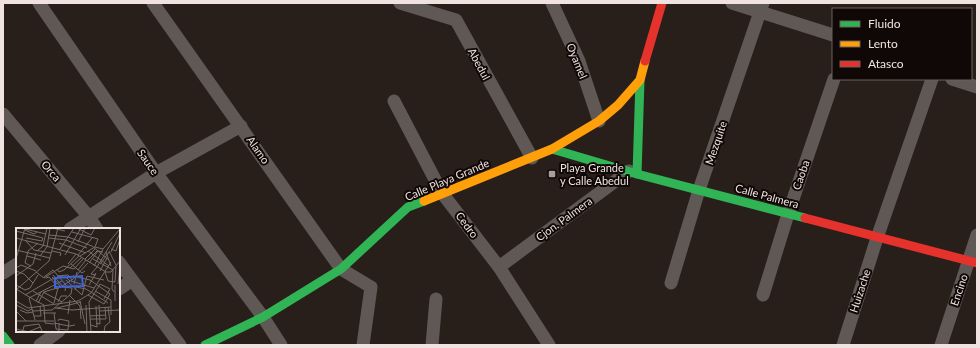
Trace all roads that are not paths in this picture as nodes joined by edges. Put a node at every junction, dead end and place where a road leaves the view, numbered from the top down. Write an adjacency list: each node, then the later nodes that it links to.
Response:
1 (39, 3): 21 (street, Sauce)
2 (153, 3): 17 (street, Alamo)
3 (400, 3): 19 (street, Abedul)
4 (552, 3): 16 (street, Oyamel)
5 (662, 3): 9 (street, Calle Playa Grande)
6 (732, 3): 7 (street)
7 (762, 7): 8 (street); 22 (street, Mezquite)
8 (832, 35)
9 (640, 80): 16 (street, Calle Playa Grande); 20 (street, Calle Playa Grande)
10 (834, 80): 24 (street, Caoba)
11 (932, 80): 29 (street, Huizache)
12 (955, 80): 13 (street)
13 (977, 87)
14 (394, 101): 23 (street, Cedro)
15 (3, 114): 25 (street, Orca)
16 (599, 121): 18 (street, Calle Playa Grande)
17 (241, 126): 21 (street); 33 (street, Alamo)
18 (552, 149): 19 (street, Calle Playa Grande); 20 (street, Calle Palmera)
19 (532, 158): 23 (street, Calle Playa Grande)
20 (633, 172): 22 (street, Calle Palmera); 32 (street, Cjon. Palmera)
21 (156, 173): 25 (street); 39 (street, Sauce)
22 (700, 190): 24 (street, Calle Palmera); 35 (street, Mezquite)
23 (442, 193): 32 (street, Cedro); 33 (street, Calle Playa Grande)
24 (788, 214): 29 (street, Calle Palmera); 37 (street, Caoba)
25 (89, 217): 26 (street); 27 (street, Orca)
26 (72, 228)
27 (96, 228)
28 (977, 236): 30 (street, Encino)
29 (877, 238): 30 (street, Calle Palmera); 50 (street, Huizache)
30 (973, 262): 51 (street, Encino)
31 (120, 263): 34 (street)
32 (499, 267): 49 (street, Cedro)
33 (341, 269): 39 (street, Calle Playa Grande); 47 (street, Alamo)
34 (132, 281): 36 (street); 44 (street)
35 (671, 283)
36 (120, 288)
37 (763, 295)
38 (436, 299): 48 (street)
39 (263, 318): 45 (street, Calle Playa Grande); 46 (street, Sauce)
40 (58, 332): 43 (street)
41 (3, 336): 42 (street)
42 (10, 345)
43 (40, 345)
44 (180, 345)
45 (205, 345)
46 (281, 345)
47 (363, 345)
48 (432, 345)
49 (548, 345)
50 (842, 345)
51 (941, 345)

